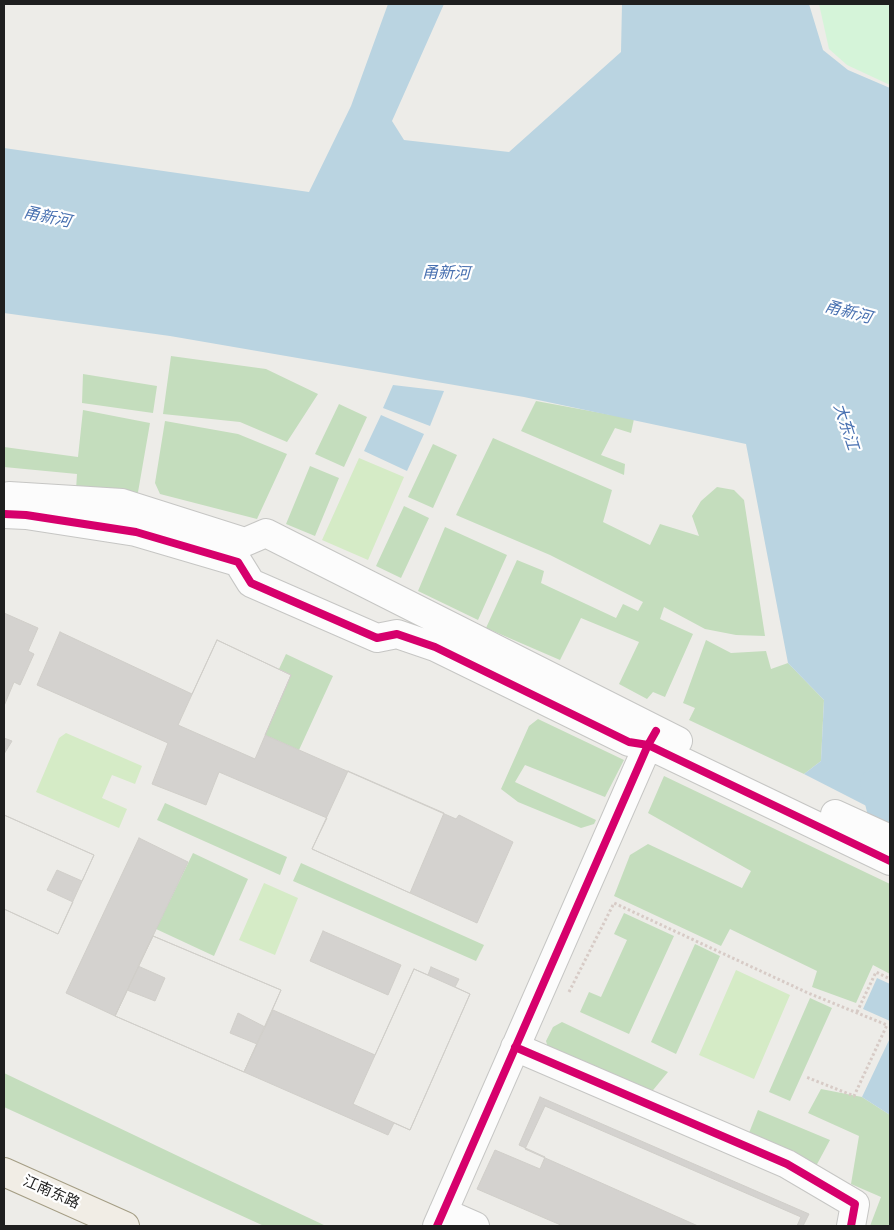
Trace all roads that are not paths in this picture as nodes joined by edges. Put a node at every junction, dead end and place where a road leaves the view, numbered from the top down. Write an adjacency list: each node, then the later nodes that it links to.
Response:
1 (4, 496): 3 (street)
2 (4, 514): 3 (street)
3 (657, 740): 4 (street); 5 (street); 6 (street)
4 (890, 839)
5 (890, 861)
6 (520, 1050): 8 (street); 10 (street)
7 (4, 1172): 9 (main road, 江南东路)
8 (451, 1221)
9 (125, 1226)
10 (851, 1226)

